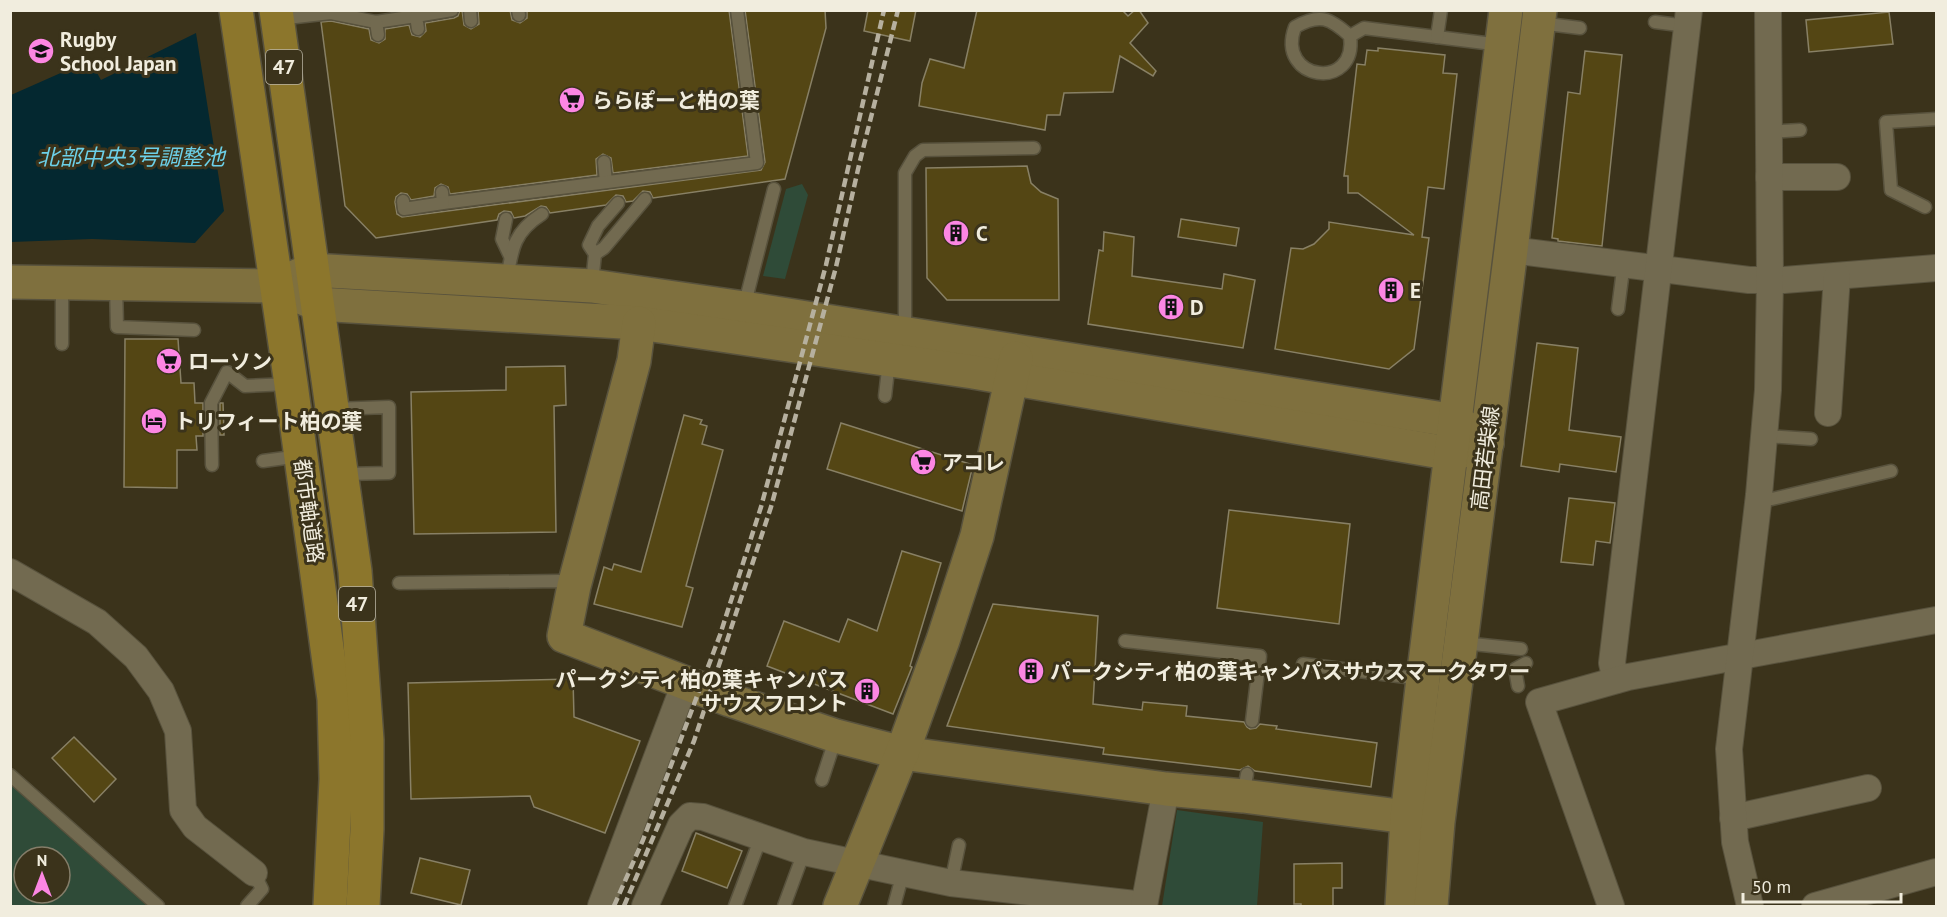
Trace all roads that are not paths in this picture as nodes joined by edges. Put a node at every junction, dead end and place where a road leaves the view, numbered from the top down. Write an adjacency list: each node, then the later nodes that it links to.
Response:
1 (236, 10): 44 (main road, 都市軸道路 / 47)
2 (452, 10): 8 (lane)
3 (737, 10): 24 (lane)
4 (1441, 10): 15 (lane)
5 (1506, 10): 16 (street, 高田若柴線)
6 (1768, 10): 19 (street)
7 (277, 15): 8 (lane); 38 (main road, 都市軸道路 / 47)
8 (416, 16): 13 (lane)
9 (1539, 17): 12 (lane); 32 (street, 高田若柴線)
10 (1688, 18): 11 (lane); 36 (street)
11 (1655, 22)
12 (1580, 28)
13 (418, 29)
14 (1350, 36): 14 (lane); 15 (lane)
15 (1437, 37): 16 (lane)
16 (1502, 45): 58 (street, 高田若柴線)
17 (1936, 119): 29 (lane)
18 (1800, 130): 19 (lane)
19 (1768, 132): 22 (street)
20 (1034, 148): 52 (lane)
21 (604, 162): 24 (lane)
22 (1769, 177): 23 (street); 40 (street)
23 (1837, 177)
24 (606, 182): 27 (lane)
25 (774, 189): 47 (lane)
26 (645, 199): 33 (lane)
27 (403, 201)
28 (618, 203): 33 (lane)
29 (1925, 207)
30 (542, 214): 35 (lane)
31 (506, 219): 35 (lane)
32 (1511, 250): 34 (street); 61 (street, 高田若柴線)
33 (595, 254): 45 (lane)
34 (1624, 260): 36 (street); 48 (lane)
35 (509, 268): 38 (street); 45 (street)
36 (1658, 268): 40 (street); 80 (street)
37 (1936, 268): 39 (street)
38 (311, 270): 44 (street); 46 (main road, 都市軸道路 / 47)
39 (1837, 276): 40 (street); 57 (street)
40 (1770, 280): 59 (street)
41 (10, 282): 42 (street)
42 (62, 283): 43 (street); 51 (lane)
43 (116, 284): 44 (street); 50 (lane)
44 (275, 286): 46 (street); 54 (main road, 都市軸道路 / 47)
45 (592, 286): 47 (street)
46 (317, 304): 49 (street); 56 (main road, 都市軸道路 / 47)
47 (744, 308): 52 (street)
48 (1618, 309)
49 (639, 323): 52 (street); 71 (street)
50 (194, 330)
51 (62, 344)
52 (897, 346): 53 (street); 55 (lane)
53 (1015, 365): 58 (street); 62 (street); 85 (street)
54 (291, 384): 63 (main road, 都市軸道路 / 47); 65 (lane)
55 (885, 396)
56 (332, 410): 67 (main road, 都市軸道路 / 47); 67 (lane)
57 (1828, 413)
58 (1456, 421): 61 (street); 62 (street, 高田若柴線)
59 (1764, 436): 60 (lane); 68 (street)
60 (1811, 439)
61 (1487, 443): 62 (street); 74 (street, 高田若柴線)
62 (1453, 454): 79 (street, 高田若柴線)
63 (301, 455): 64 (lane); 103 (main road, 都市軸道路 / 47)
64 (263, 461)
65 (212, 465)
66 (1891, 471): 68 (lane)
67 (341, 474): 104 (main road, 都市軸道路 / 47)
68 (1759, 495): 76 (street)
69 (10, 572): 97 (street)
70 (399, 583): 71 (lane)
71 (574, 586): 81 (street)
72 (1936, 620): 76 (street)
73 (1125, 641): 83 (lane)
74 (1462, 643): 75 (lane); 113 (street, 高田若柴線)
75 (1521, 649)
76 (1740, 657): 80 (street); 91 (street)
77 (1526, 663): 82 (lane)
78 (1304, 664): 79 (lane)
79 (1423, 679): 90 (street, 高田若柴線)
80 (1616, 680): 114 (street)
81 (685, 683): 84 (street); 105 (street)
82 (1518, 686)
83 (1252, 721)
84 (836, 736): 85 (street); 87 (lane)
85 (902, 753): 89 (street); 95 (street)
86 (10, 775): 101 (lane)
87 (822, 780)
88 (1868, 788): 91 (street)
89 (1166, 789): 90 (street); 111 (street)
90 (1407, 817): 112 (street, 高田若柴線)
91 (1733, 818): 115 (street)
92 (761, 837): 94 (street); 106 (street); 107 (lane)
93 (959, 845): 99 (lane)
94 (804, 852): 95 (street); 108 (lane)
95 (857, 864): 98 (street); 109 (street)
96 (1936, 872): 116 (street)
97 (254, 873): 102 (lane)
98 (903, 873): 99 (street); 110 (lane)
99 (951, 883): 100 (street)
100 (1012, 898): 111 (street)
101 (158, 906)
102 (247, 906)
103 (330, 906)
104 (363, 906)
105 (601, 906)
106 (645, 906)
107 (735, 906)
108 (783, 906)
109 (840, 906)
110 (894, 906)
111 (1144, 906)
112 (1402, 906)
113 (1431, 906)
114 (1611, 906)
115 (1750, 906)
116 (1815, 906)

